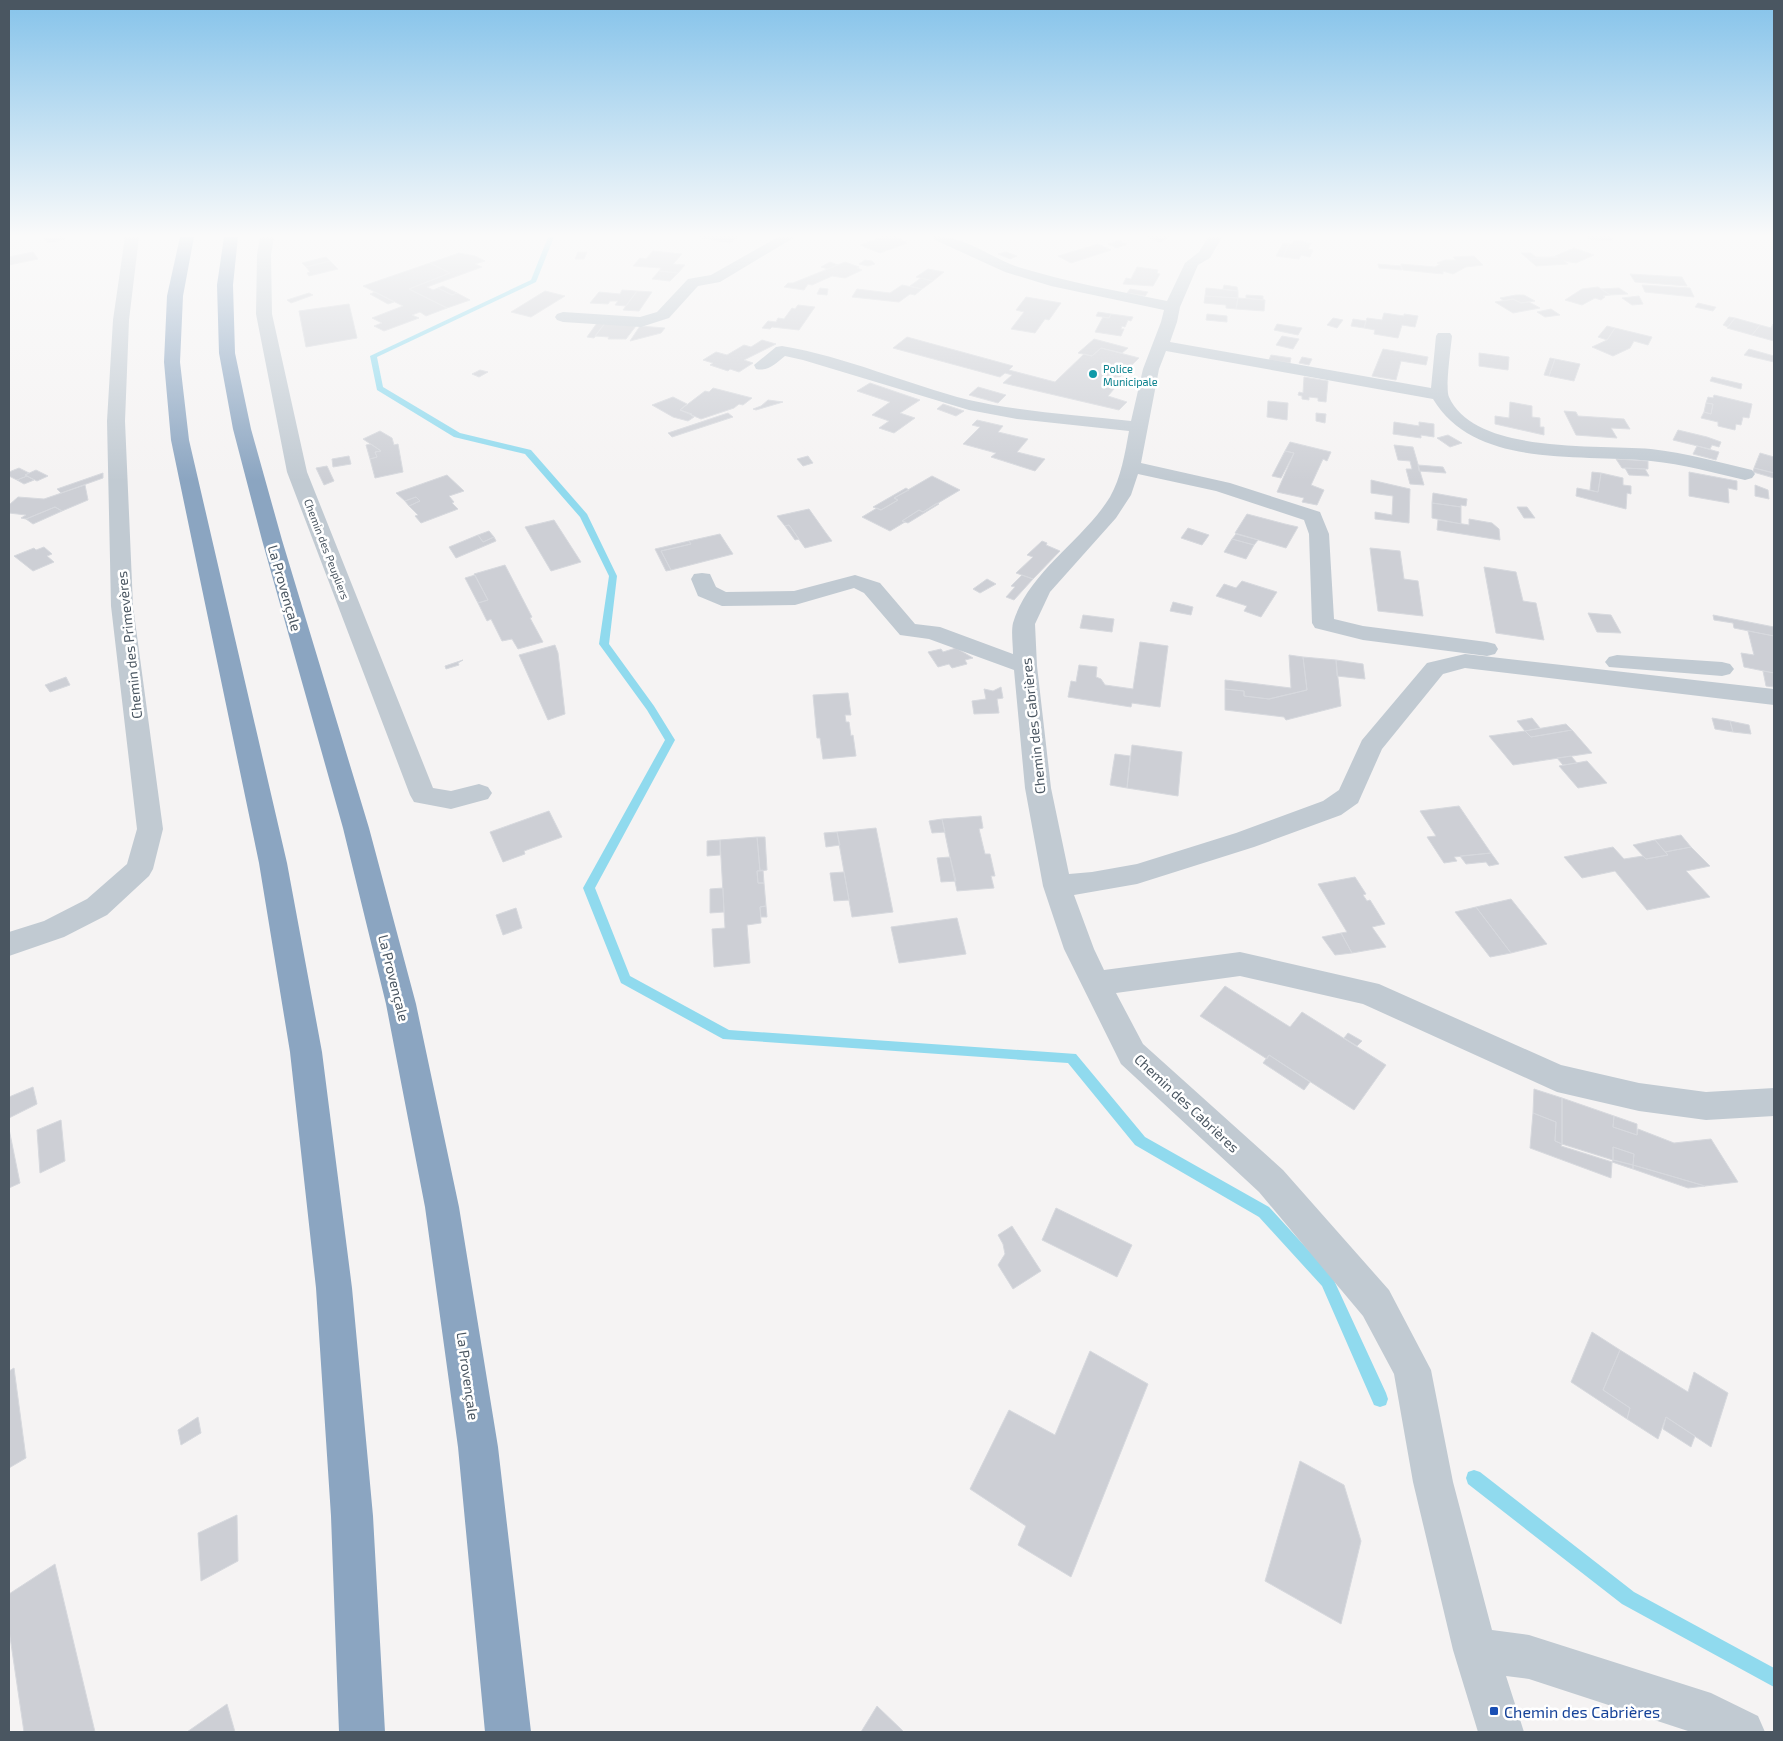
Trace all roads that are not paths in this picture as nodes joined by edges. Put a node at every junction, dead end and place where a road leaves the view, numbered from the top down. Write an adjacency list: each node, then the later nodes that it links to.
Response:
1 (121, 318): 21 (street, Chemin des Primevères)
2 (174, 318): 25 (highway)
3 (226, 318): 26 (highway, La Provençale)
4 (265, 318): 19 (street, Chemin des Peupliers)
5 (582, 318): 6 (street)
6 (653, 318)
7 (1170, 318): 9 (street, Chemin des Cabrières)
8 (1444, 336): 11 (street)
9 (1159, 345): 11 (street); 12 (street, Chemin des Cabrières)
10 (762, 365): 12 (street)
11 (1438, 395): 14 (street)
12 (1138, 427): 13 (street, Chemin des Cabrières)
13 (1131, 467): 16 (street, Chemin des Cabrières); 17 (street)
14 (1745, 474)
15 (702, 579): 16 (street)
16 (1025, 666): 20 (street, Chemin des Cabrières)
17 (1722, 669)
18 (1774, 697): 20 (street)
19 (479, 793)
20 (1057, 886): 22 (street, Chemin des Cabrières)
21 (9, 944)
22 (1096, 983): 23 (street); 24 (street, Chemin des Cabrières)
23 (1774, 1102)
24 (1475, 1650): 27 (street, Chemin des Cabrières); 28 (street)
25 (362, 1732)
26 (508, 1732)
27 (1501, 1732)
28 (1742, 1732)

